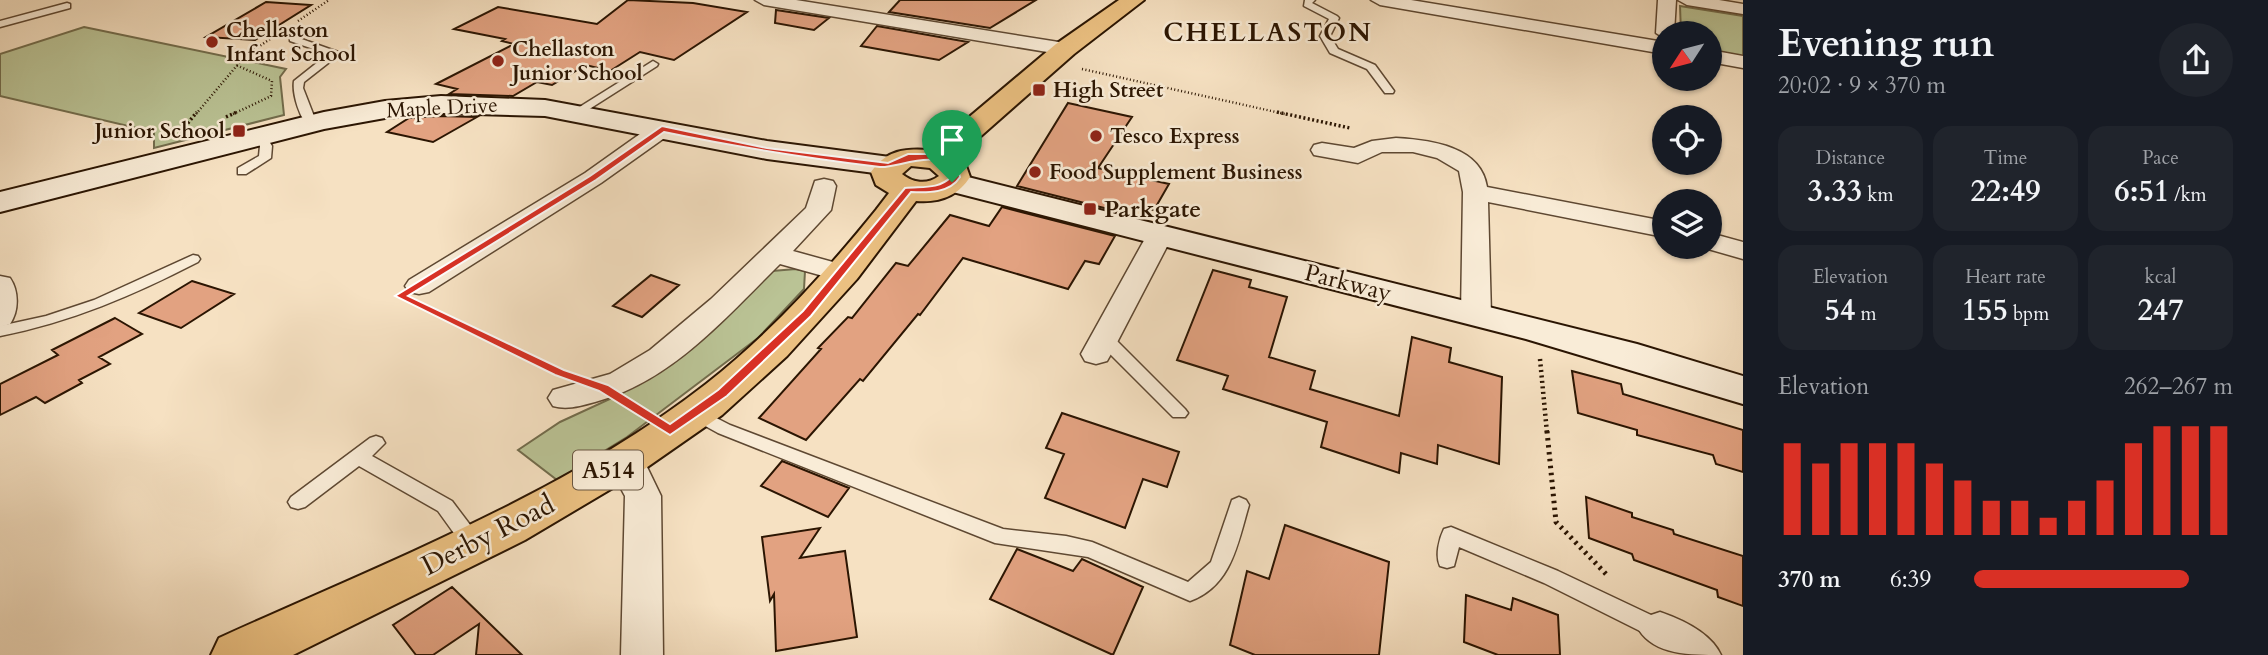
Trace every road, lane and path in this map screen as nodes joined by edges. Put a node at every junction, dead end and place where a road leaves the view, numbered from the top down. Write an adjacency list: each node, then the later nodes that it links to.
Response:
1 (329, 0): 10 (path)
2 (764, 0): 16 (street)
3 (1133, 0): 16 (main road, Derby Road / A514)
4 (1310, 0): 21 (lane)
5 (1380, 0): 15 (street)
6 (1667, 0): 11 (street)
7 (1687, 0): 9 (street)
8 (67, 6): 12 (lane)
9 (1743, 9)
10 (298, 21)
11 (1666, 21)
12 (0, 24)
13 (276, 35): 20 (path)
14 (293, 39): 24 (lane)
15 (1652, 46)
16 (1057, 56): 27 (path); 31 (main road, Derby Road / A514)
17 (1722, 58): 18 (street)
18 (1743, 62)
19 (653, 64): 22 (lane)
20 (236, 65): 23 (path); 29 (path)
21 (1389, 91)
22 (576, 113): 24 (street, Maple Drive); 25 (street, Maple Drive)
23 (221, 120)
24 (311, 124): 26 (street, Maple Drive)
25 (662, 129): 31 (street, Maple Drive); 43 (street)
26 (260, 136): 29 (street, Maple Drive); 30 (lane)
27 (1398, 144): 28 (street); 33 (street)
28 (1322, 150)
29 (156, 160): 34 (street, Maple Drive)
30 (242, 171)
31 (922, 174): 36 (street, Parkway); 41 (main road, Derby Road / A514)
32 (824, 186): 39 (street)
33 (1475, 192): 35 (street); 44 (street)
34 (0, 202)
35 (1652, 227)
36 (1160, 235): 44 (street, Parkway); 48 (street)
37 (1722, 245): 38 (street)
38 (1743, 251)
39 (775, 254): 41 (street); 49 (street)
40 (193, 259): 47 (lane)
41 (841, 273): 52 (main road, Derby Road / A514)
42 (0, 284): 45 (street)
43 (419, 286): 49 (path)
44 (1476, 315): 46 (street, Parkway)
45 (0, 318)
46 (1537, 330): 50 (street, Parkway); 61 (path)
47 (0, 331)
48 (1100, 346): 53 (lane)
49 (603, 388): 51 (street)
50 (1743, 390)
51 (564, 398)
52 (695, 413): 56 (main road, Derby Road / A514); 58 (lane)
53 (1179, 414)
54 (376, 443): 55 (lane)
55 (358, 457): 57 (lane); 59 (lane)
56 (623, 461): 59 (main road, Derby Road / A514); 64 (street)
57 (298, 502)
58 (1239, 505)
59 (473, 544): 63 (main road, Derby Road / A514)
60 (1447, 560): 62 (lane)
61 (1611, 579)
62 (1682, 647)
63 (239, 655)
64 (642, 655)

